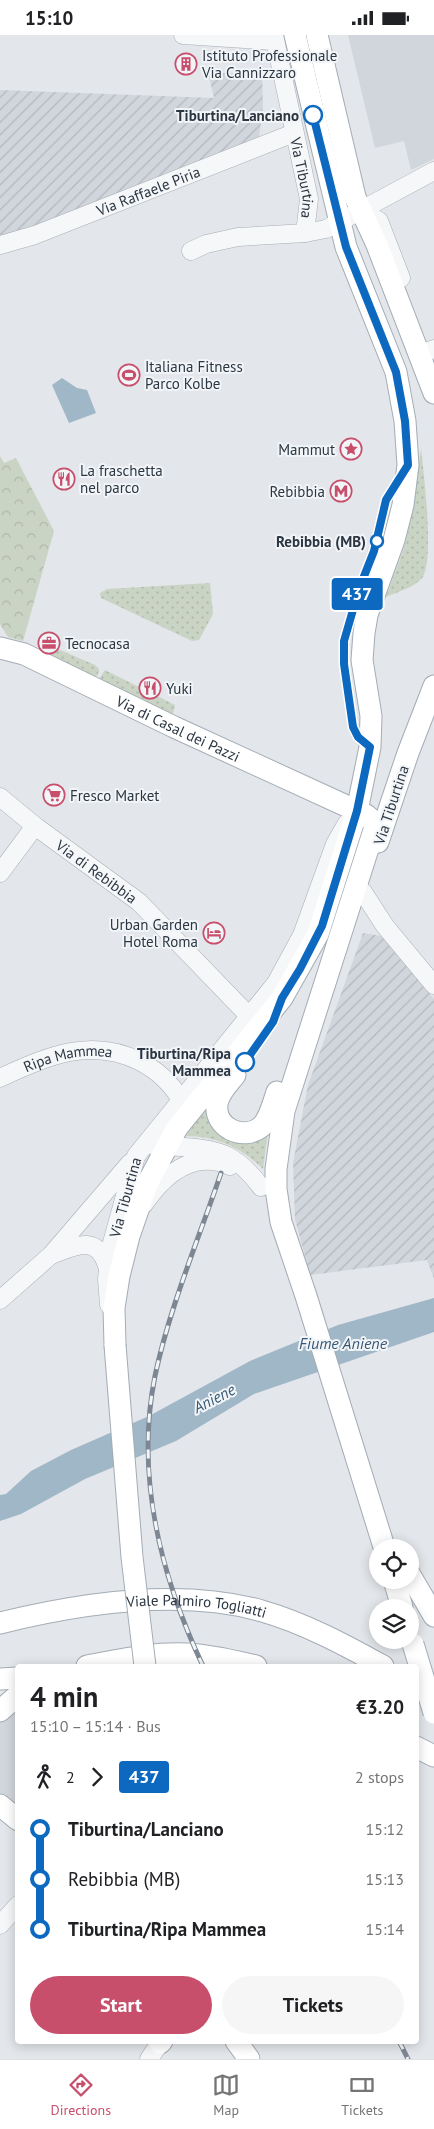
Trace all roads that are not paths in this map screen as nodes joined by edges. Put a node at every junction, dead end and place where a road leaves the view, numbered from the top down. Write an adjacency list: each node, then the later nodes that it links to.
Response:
1 (183, 35): 3 (street)
2 (317, 35): 6 (main road)
3 (281, 37): 4 (street, Via Tiburtina); 7 (main road, Via Tiburtina)
4 (294, 133): 8 (street, Via Tiburtina); 9 (street, Via Raffaele Piria)
5 (434, 171): 6 (street)
6 (361, 210): 7 (street); 11 (main road)
7 (339, 222): 8 (street); 16 (main road, Via Tiburtina)
8 (305, 233): 10 (street)
9 (0, 245)
10 (191, 251)
11 (427, 352): 12 (main road)
12 (434, 393)
13 (0, 649): 16 (main road, Via di Casal dei Pazzi)
14 (434, 686): 19 (main road, Via Tiburtina)
15 (0, 797): 17 (street, Via di Rebibbia)
16 (357, 811): 20 (main road, Via Tiburtina); 23 (main road, Via Tiburtina); 24 (street, Via Tiburtina)
17 (35, 825): 18 (street); 24 (street, Via di Rebibbia)
18 (0, 873)
19 (363, 892): 20 (main road, Via Tiburtina); 22 (street)
20 (345, 923): 21 (main road, Via Tiburtina)
21 (330, 973): 23 (main road); 31 (main road, Via Tiburtina)
22 (434, 985)
23 (282, 998): 27 (main road, Via Tiburtina)
24 (250, 1017): 26 (street, Via Tiburtina)
25 (0, 1078): 26 (street, Ripa Mammea)
26 (181, 1100): 28 (street, Via Tiburtina)
27 (167, 1146): 28 (street); 29 (street); 30 (main road, Via Tiburtina)
28 (136, 1157): 32 (street); 33 (street, Via Tiburtina)
29 (261, 1187): 30 (street); 31 (street)
30 (135, 1217): 35 (main road, Via Tiburtina)
31 (281, 1222): 36 (main road, Via Tiburtina)
32 (51, 1255): 33 (street); 34 (street)
33 (108, 1269): 35 (street, Via Tiburtina)
34 (0, 1300)
35 (114, 1322): 44 (main road, Via Tiburtina, bridge)
36 (361, 1474): 37 (main road); 38 (main road)
37 (381, 1539)
38 (391, 1539)
39 (418, 1589): 40 (main road)
40 (434, 1616)
41 (0, 1623): 46 (main road, Viale Palmiro Togliatti)
42 (414, 1649): 47 (main road, bridge)
43 (99, 1664): 45 (main road)
44 (145, 1664)
45 (246, 1664)
46 (379, 1664)
47 (419, 1664)
48 (419, 1665): 55 (main road, bridge)
49 (15, 1678): 50 (main road)
50 (0, 1679)
51 (419, 1688): 52 (main road)
52 (434, 1697)
53 (15, 1698): 54 (main road)
54 (0, 1711)
55 (434, 1713)
56 (419, 1749): 57 (main road)
57 (434, 1757)
58 (0, 1805): 59 (main road)
59 (15, 1818)
60 (0, 1821): 61 (main road)
61 (15, 1832)
62 (15, 1908): 63 (street)
63 (0, 1925)

